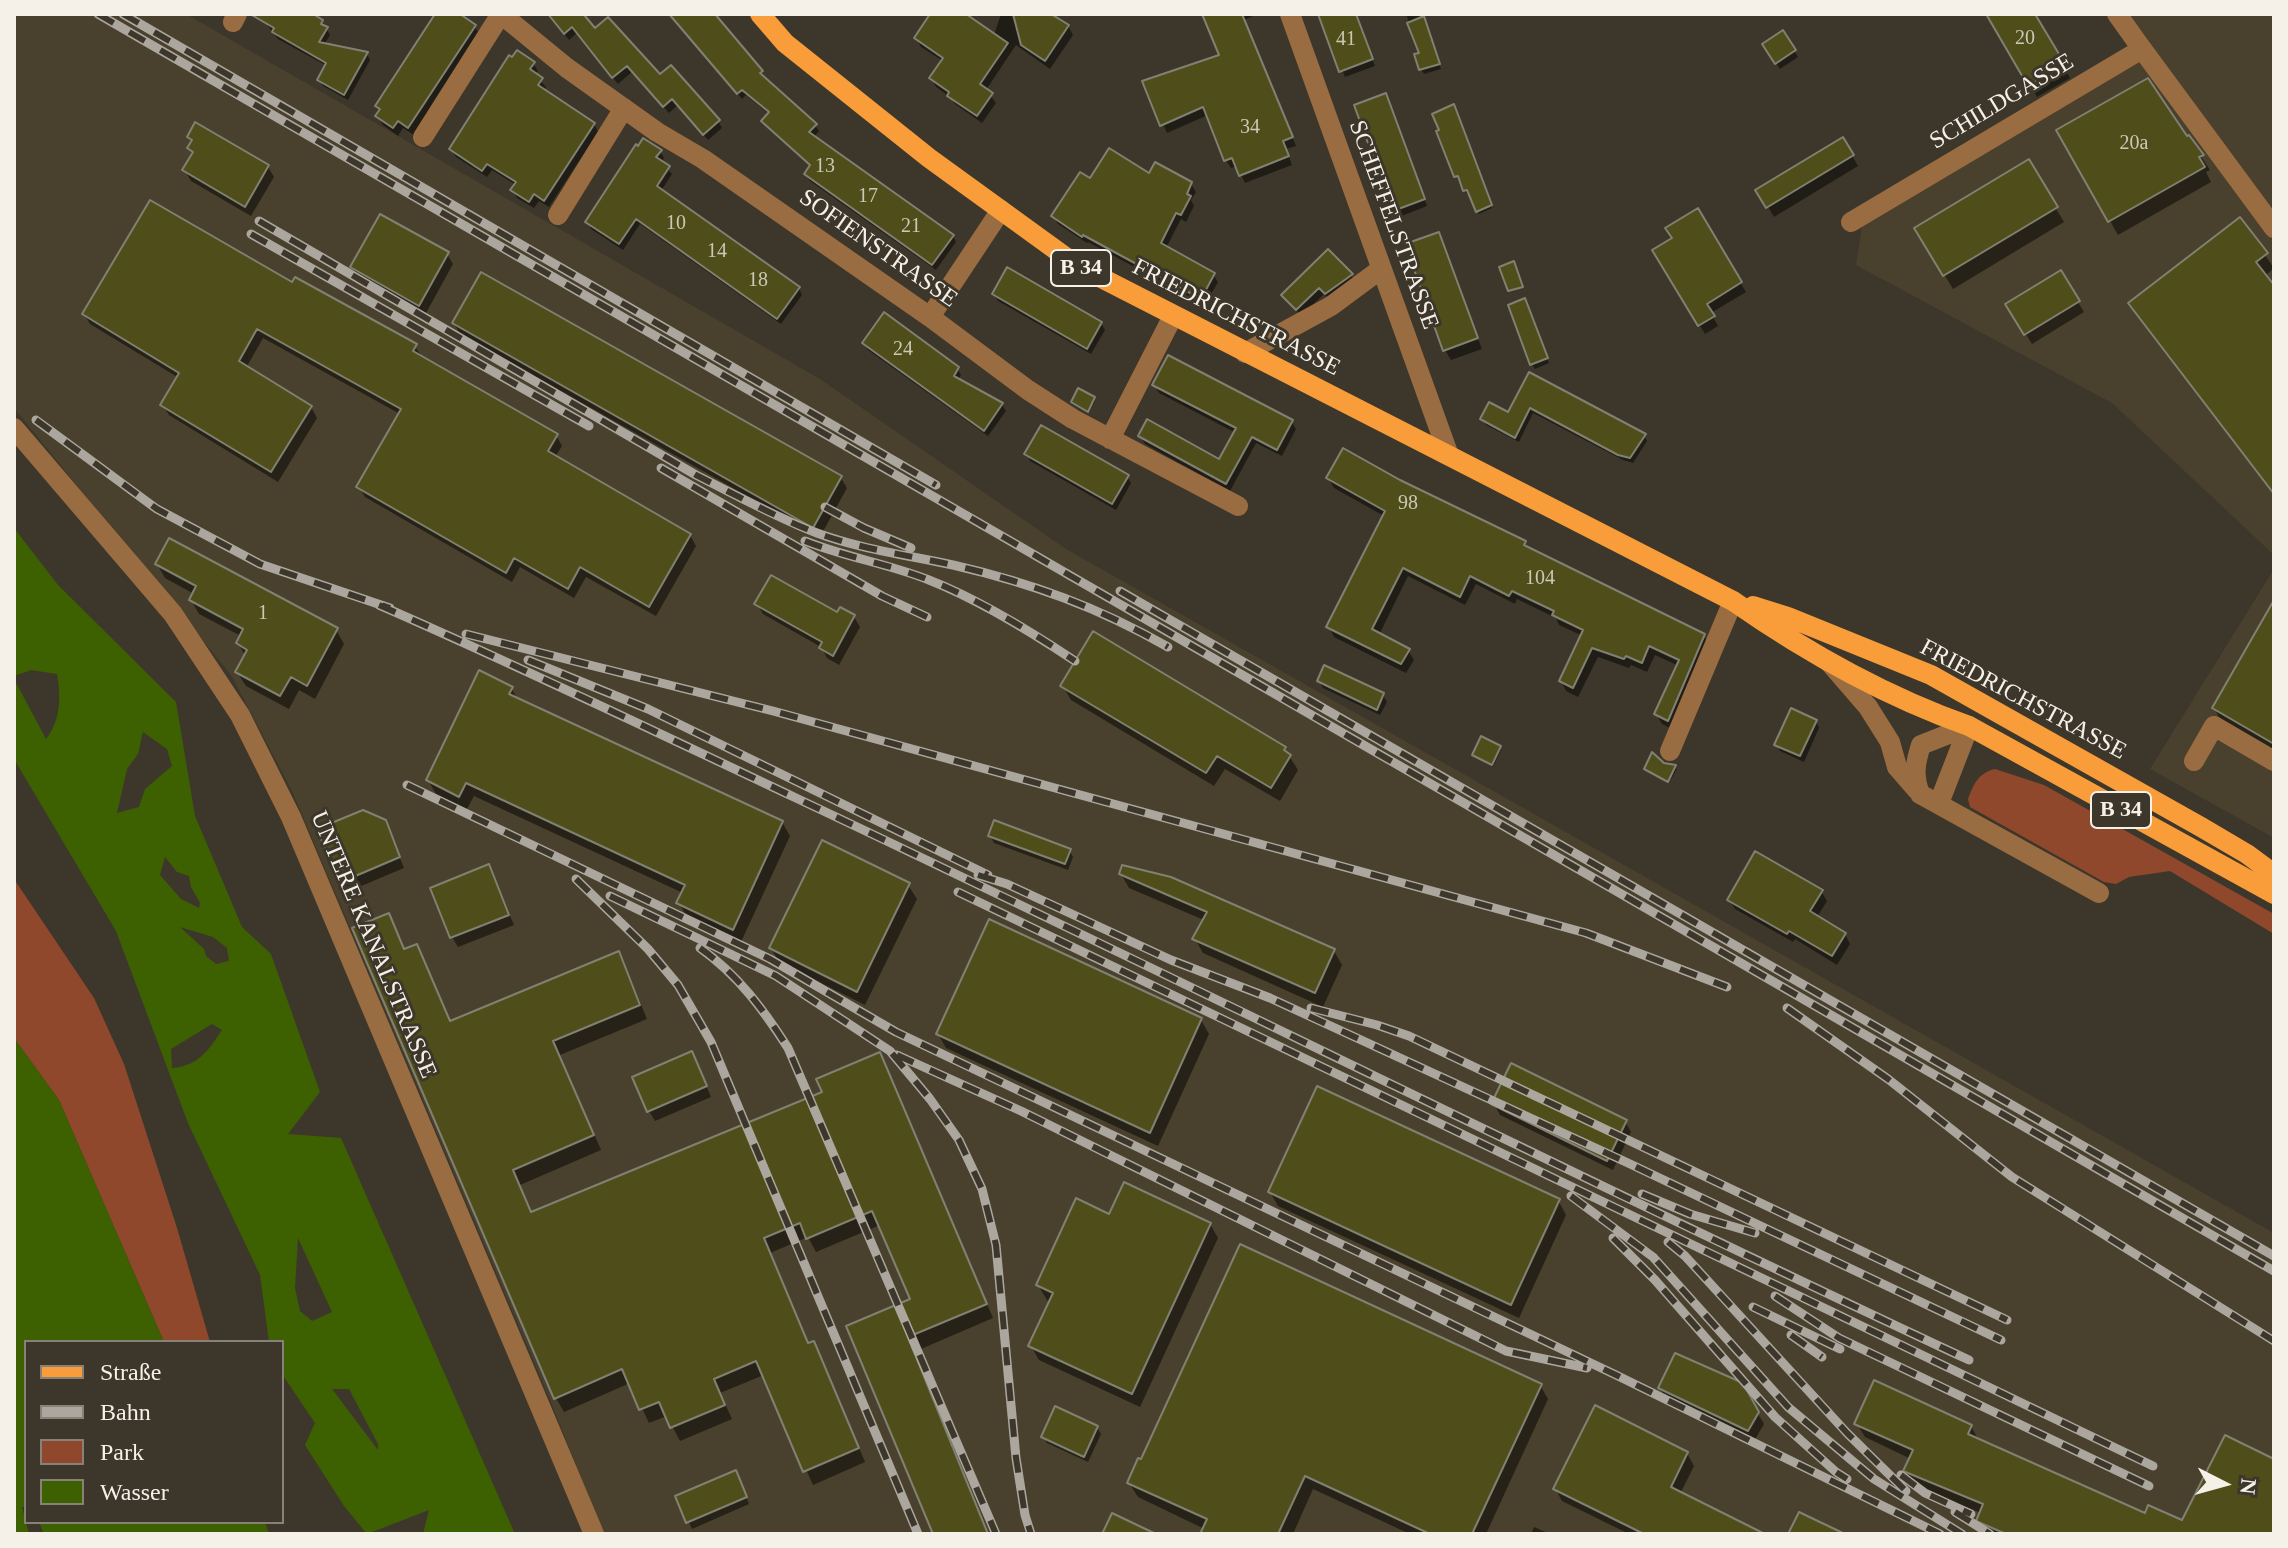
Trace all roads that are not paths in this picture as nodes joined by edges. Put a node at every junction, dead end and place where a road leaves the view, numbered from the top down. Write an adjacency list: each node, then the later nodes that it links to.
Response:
1 (501, 14): 6 (street, SOFIENSTRASSE); 7 (street)
2 (760, 14): 8 (main road, FRIEDRICHSTRASSE / B 34)
3 (1290, 14): 12 (street, SCHEFFELSTRASSE)
4 (2117, 14): 5 (street)
5 (2142, 49): 10 (street, SCHILDGASSE); 11 (street)
6 (624, 108): 9 (street); 14 (street, SOFIENSTRASSE)
7 (423, 137)
8 (1001, 210): 13 (main road, FRIEDRICHSTRASSE / B 34); 14 (street)
9 (558, 215)
10 (1851, 222)
11 (2274, 228)
12 (1381, 269): 15 (street); 18 (street, SCHEFFELSTRASSE)
13 (1173, 316): 15 (main road, FRIEDRICHSTRASSE / B 34); 17 (street)
14 (930, 317): 17 (street, SOFIENSTRASSE)
15 (1245, 353): 18 (main road, FRIEDRICHSTRASSE / B 34)
16 (14, 428): 33 (street, UNTERE KANALSTRASSE)
17 (1110, 439): 19 (street, SOFIENSTRASSE)
18 (1448, 453): 20 (main road, FRIEDRICHSTRASSE / B 34)
19 (1238, 506)
20 (1733, 601): 21 (main road, FRIEDRICHSTRASSE / B 34); 22 (main road, FRIEDRICHSTRASSE / B 34); 25 (street)
21 (1830, 663): 24 (main road, FRIEDRICHSTRASSE / B 34); 28 (street)
22 (1960, 693): 23 (main road, FRIEDRICHSTRASSE / B 34); 24 (main road)
23 (2012, 720): 24 (main road); 30 (main road, FRIEDRICHSTRASSE / B 34)
24 (1969, 726): 28 (street); 29 (street); 32 (main road, B 34)
25 (1670, 751)
26 (2194, 761): 27 (street)
27 (2274, 761)
28 (1920, 794): 29 (street)
29 (1939, 803): 31 (street)
30 (2274, 874)
31 (2099, 893)
32 (2274, 894)
33 (594, 1534)

